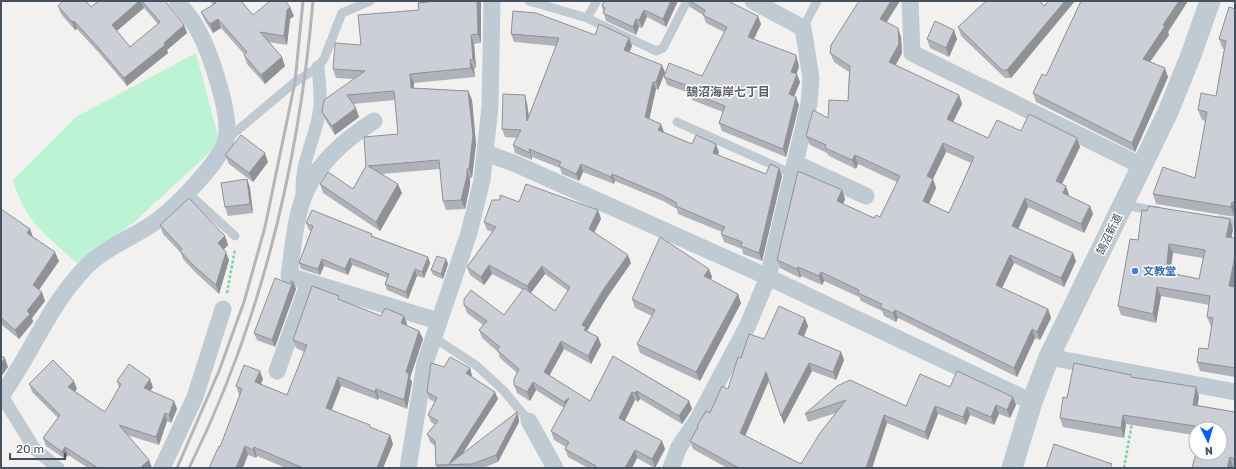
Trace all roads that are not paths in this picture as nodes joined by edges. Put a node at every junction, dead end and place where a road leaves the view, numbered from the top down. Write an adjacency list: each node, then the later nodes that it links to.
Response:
1 (177, 1): 16 (street)
2 (370, 1): 13 (lane)
3 (492, 1): 17 (street)
4 (530, 1): 11 (lane)
5 (597, 1): 11 (lane)
6 (687, 1): 11 (lane)
7 (753, 1): 12 (street)
8 (817, 1): 12 (lane)
9 (910, 1): 18 (street)
10 (1210, 1): 18 (street, 鵠沼新道)
11 (587, 18)
12 (804, 28): 19 (street)
13 (318, 67): 16 (lane); 22 (street)
14 (374, 121): 22 (street)
15 (677, 122): 19 (lane)
16 (226, 140): 20 (street)
17 (486, 153): 28 (street); 31 (street)
18 (1142, 166): 23 (street, 鵠沼新道)
19 (794, 169): 21 (street); 28 (street)
20 (187, 192): 27 (lane); 35 (street)
21 (866, 196)
22 (303, 202): 29 (street)
23 (1123, 205): 24 (lane); 32 (street, 鵠沼新道)
24 (1168, 212)
25 (1213, 219): 26 (lane)
26 (1235, 223)
27 (235, 236)
28 (768, 278): 36 (street); 42 (street)
29 (309, 282): 31 (street); 33 (street)
30 (223, 309): 39 (street)
31 (436, 329): 37 (lane); 40 (street)
32 (1049, 357): 34 (street); 36 (street, 鵠沼新道)
33 (277, 370)
34 (1235, 392)
35 (1, 396): 38 (street)
36 (1032, 402): 43 (street, 鵠沼新道)
37 (529, 421): 41 (street)
38 (58, 468)
39 (162, 468)
40 (408, 468)
41 (555, 468)
42 (670, 468)
43 (1012, 468)

